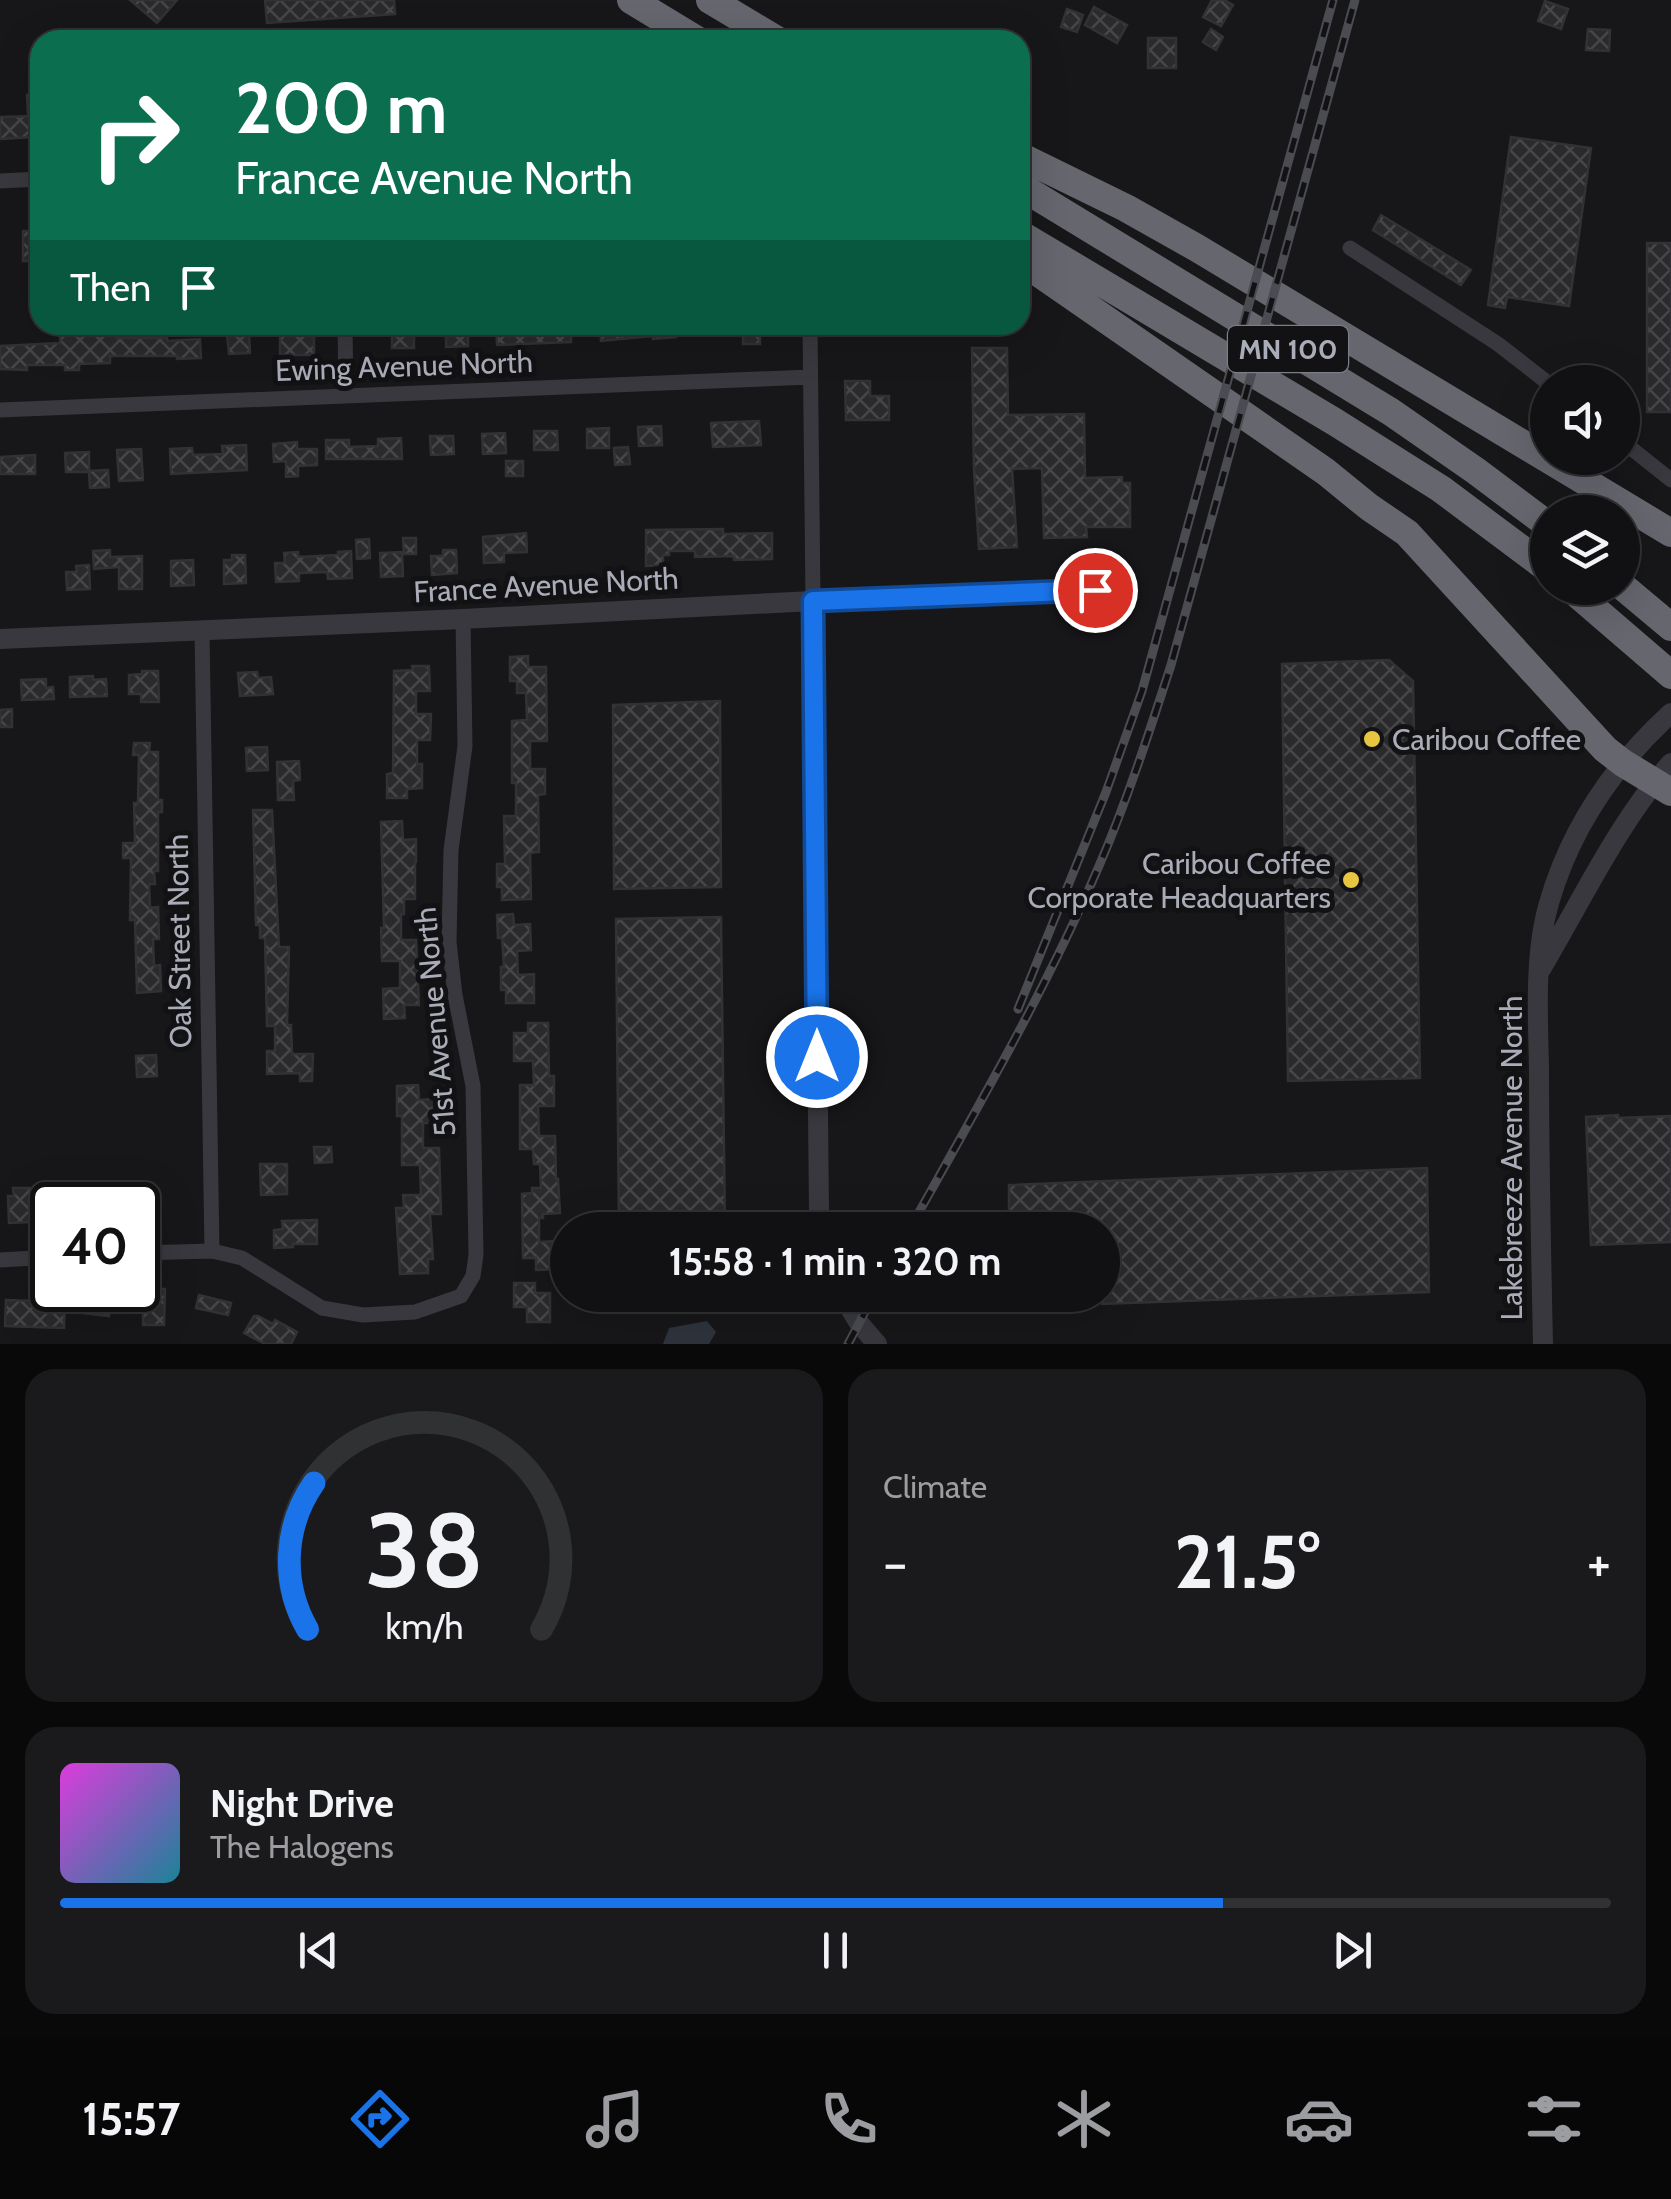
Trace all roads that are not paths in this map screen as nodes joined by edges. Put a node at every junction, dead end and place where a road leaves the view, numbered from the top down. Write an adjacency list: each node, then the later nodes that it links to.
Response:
1 (631, 0): 3 (highway)
2 (710, 0): 4 (highway)
3 (680, 30)
4 (762, 30)
5 (1030, 161): 21 (highway)
6 (30, 179): 7 (street)
7 (0, 180)
8 (1030, 192): 20 (highway, MN 100)
9 (1030, 240): 22 (highway, MN 100)
10 (1350, 248): 14 (street)
11 (1030, 267): 33 (highway)
12 (345, 335): 16 (street)
13 (810, 335): 15 (street)
14 (1530, 369)
15 (810, 376): 16 (street, Ewing Avenue North); 24 (street)
16 (346, 396): 17 (street, Ewing Avenue North)
17 (0, 410)
18 (1640, 455): 19 (street)
19 (1671, 480)
20 (1530, 512)
21 (1671, 533)
22 (1530, 556)
23 (1095, 590): 24 (street, France Avenue North)
24 (813, 601): 27 (street, France Avenue North); 36 (street)
25 (1640, 601): 28 (highway)
26 (1590, 605): 31 (highway)
27 (464, 619): 29 (street, France Avenue North); 37 (street, 51st Avenue North)
28 (1671, 627)
29 (202, 631): 30 (street, France Avenue North); 37 (street, Oak Street North)
30 (0, 639)
31 (1671, 675)
32 (1671, 712): 33 (street, Lakebreeze Avenue North)
33 (1623, 763): 34 (highway); 35 (street, Lakebreeze Avenue North)
34 (1665, 779): 35 (street, Lakebreeze Avenue North)
35 (1540, 971): 43 (street, Lakebreeze Avenue North)
36 (818, 1212)
37 (212, 1251): 38 (street)
38 (160, 1253)
39 (30, 1258): 40 (street)
40 (0, 1260)
41 (852, 1312): 42 (street)
42 (876, 1344)
43 (1543, 1344)

